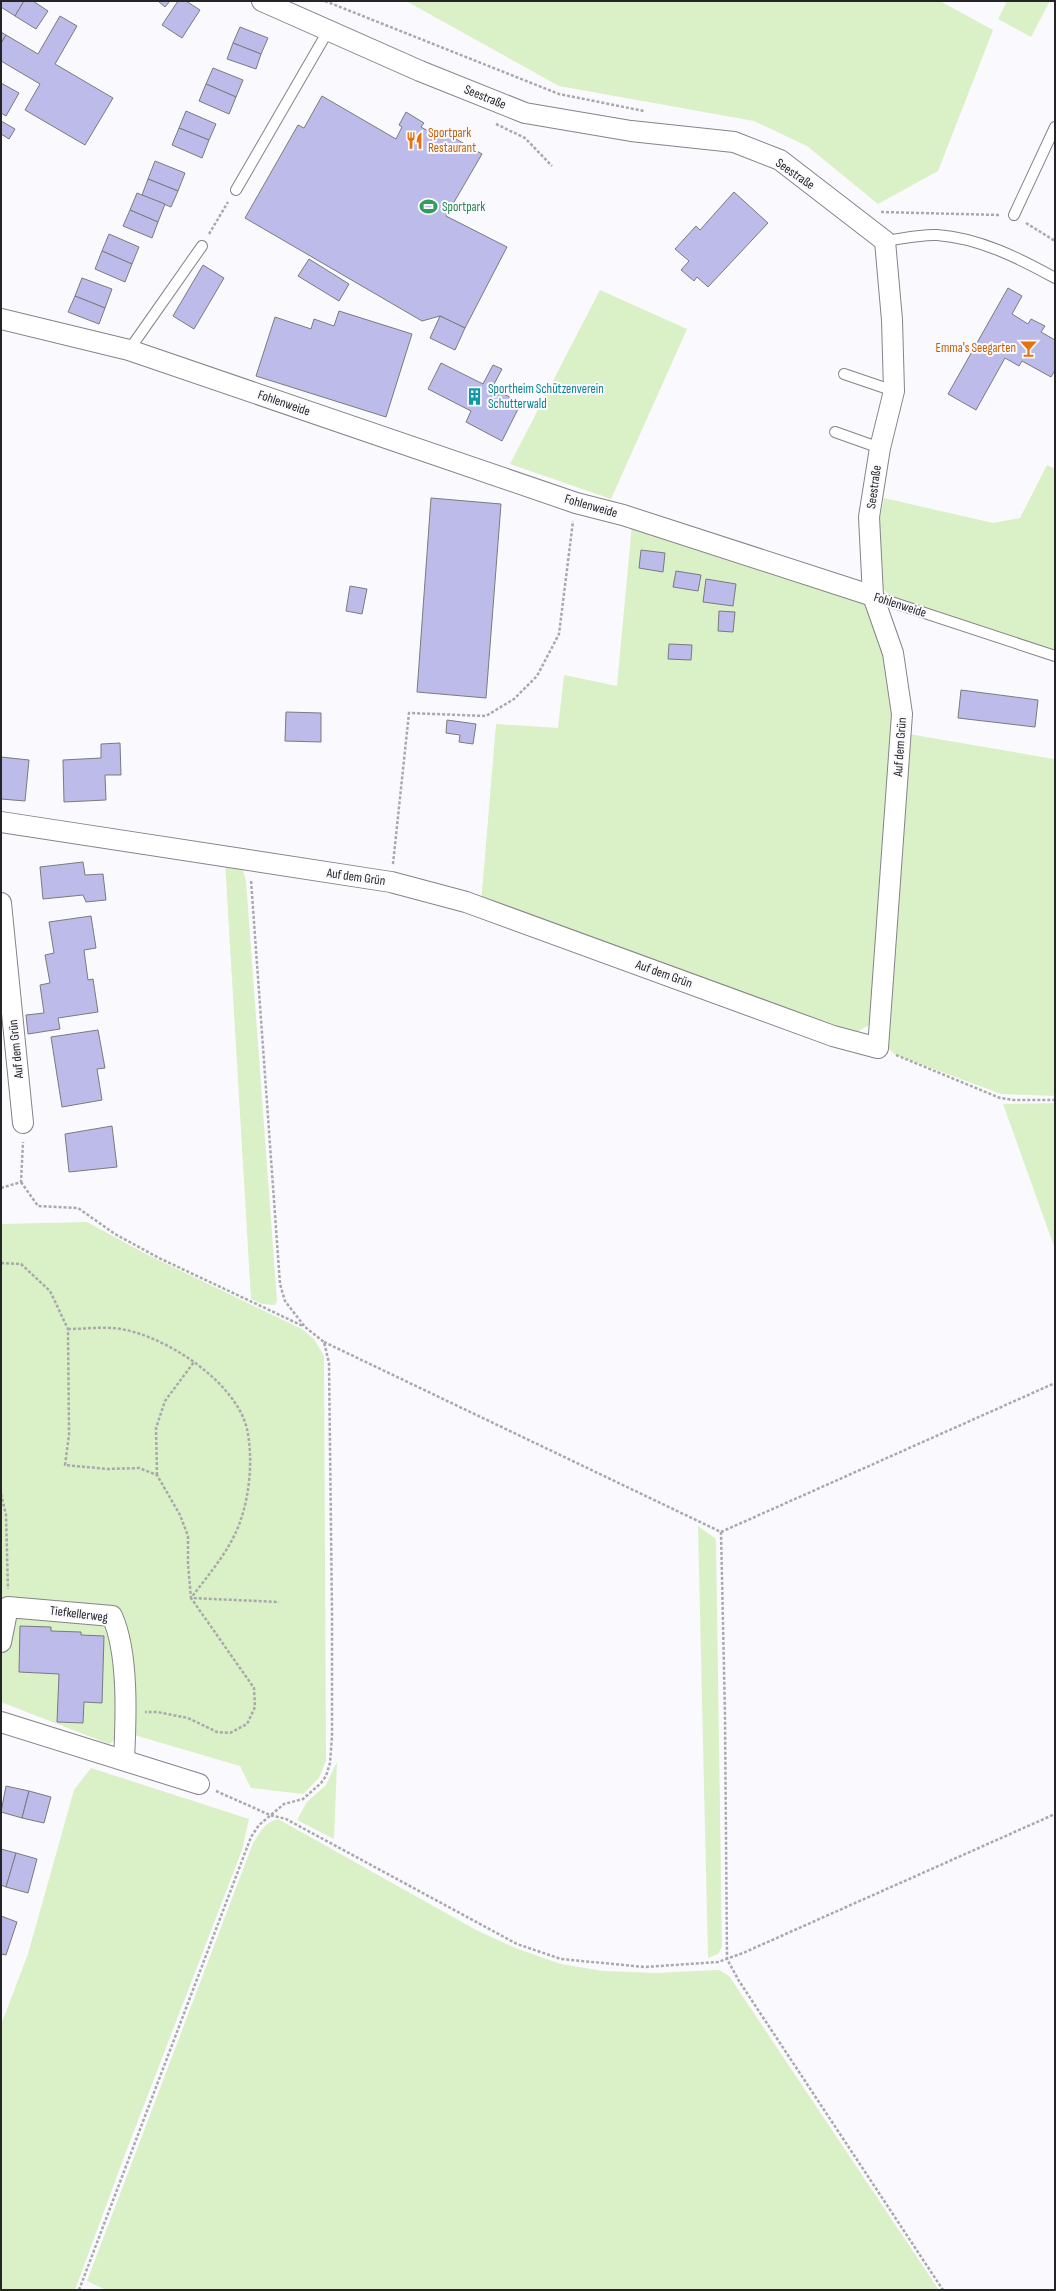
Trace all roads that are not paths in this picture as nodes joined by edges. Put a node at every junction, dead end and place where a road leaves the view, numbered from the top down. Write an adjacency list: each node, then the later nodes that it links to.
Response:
1 (262, 1): 2 (street, Seestraße)
2 (328, 31): 4 (lane); 6 (street, Seestraße)
3 (1055, 127): 5 (lane)
4 (236, 190)
5 (1014, 215)
6 (885, 241): 8 (lane); 12 (street, Seestraße)
7 (202, 246): 10 (lane)
8 (1055, 278)
9 (1, 319): 10 (street, Fohlenweide)
10 (129, 350): 15 (street, Fohlenweide)
11 (844, 374): 12 (lane)
12 (894, 391): 14 (street, Seestraße)
13 (835, 432): 14 (lane)
14 (880, 448): 15 (street, Seestraße)
15 (873, 596): 16 (lane, Fohlenweide); 17 (street, Auf dem Grün)
16 (1055, 656)
17 (1, 822)
18 (1, 903): 19 (street, Auf dem Grün)
19 (23, 1123)
20 (1, 1642): 22 (street, Tiefkellerweg)
21 (1, 1722): 22 (street)
22 (124, 1760): 23 (street)
23 (199, 1784)

